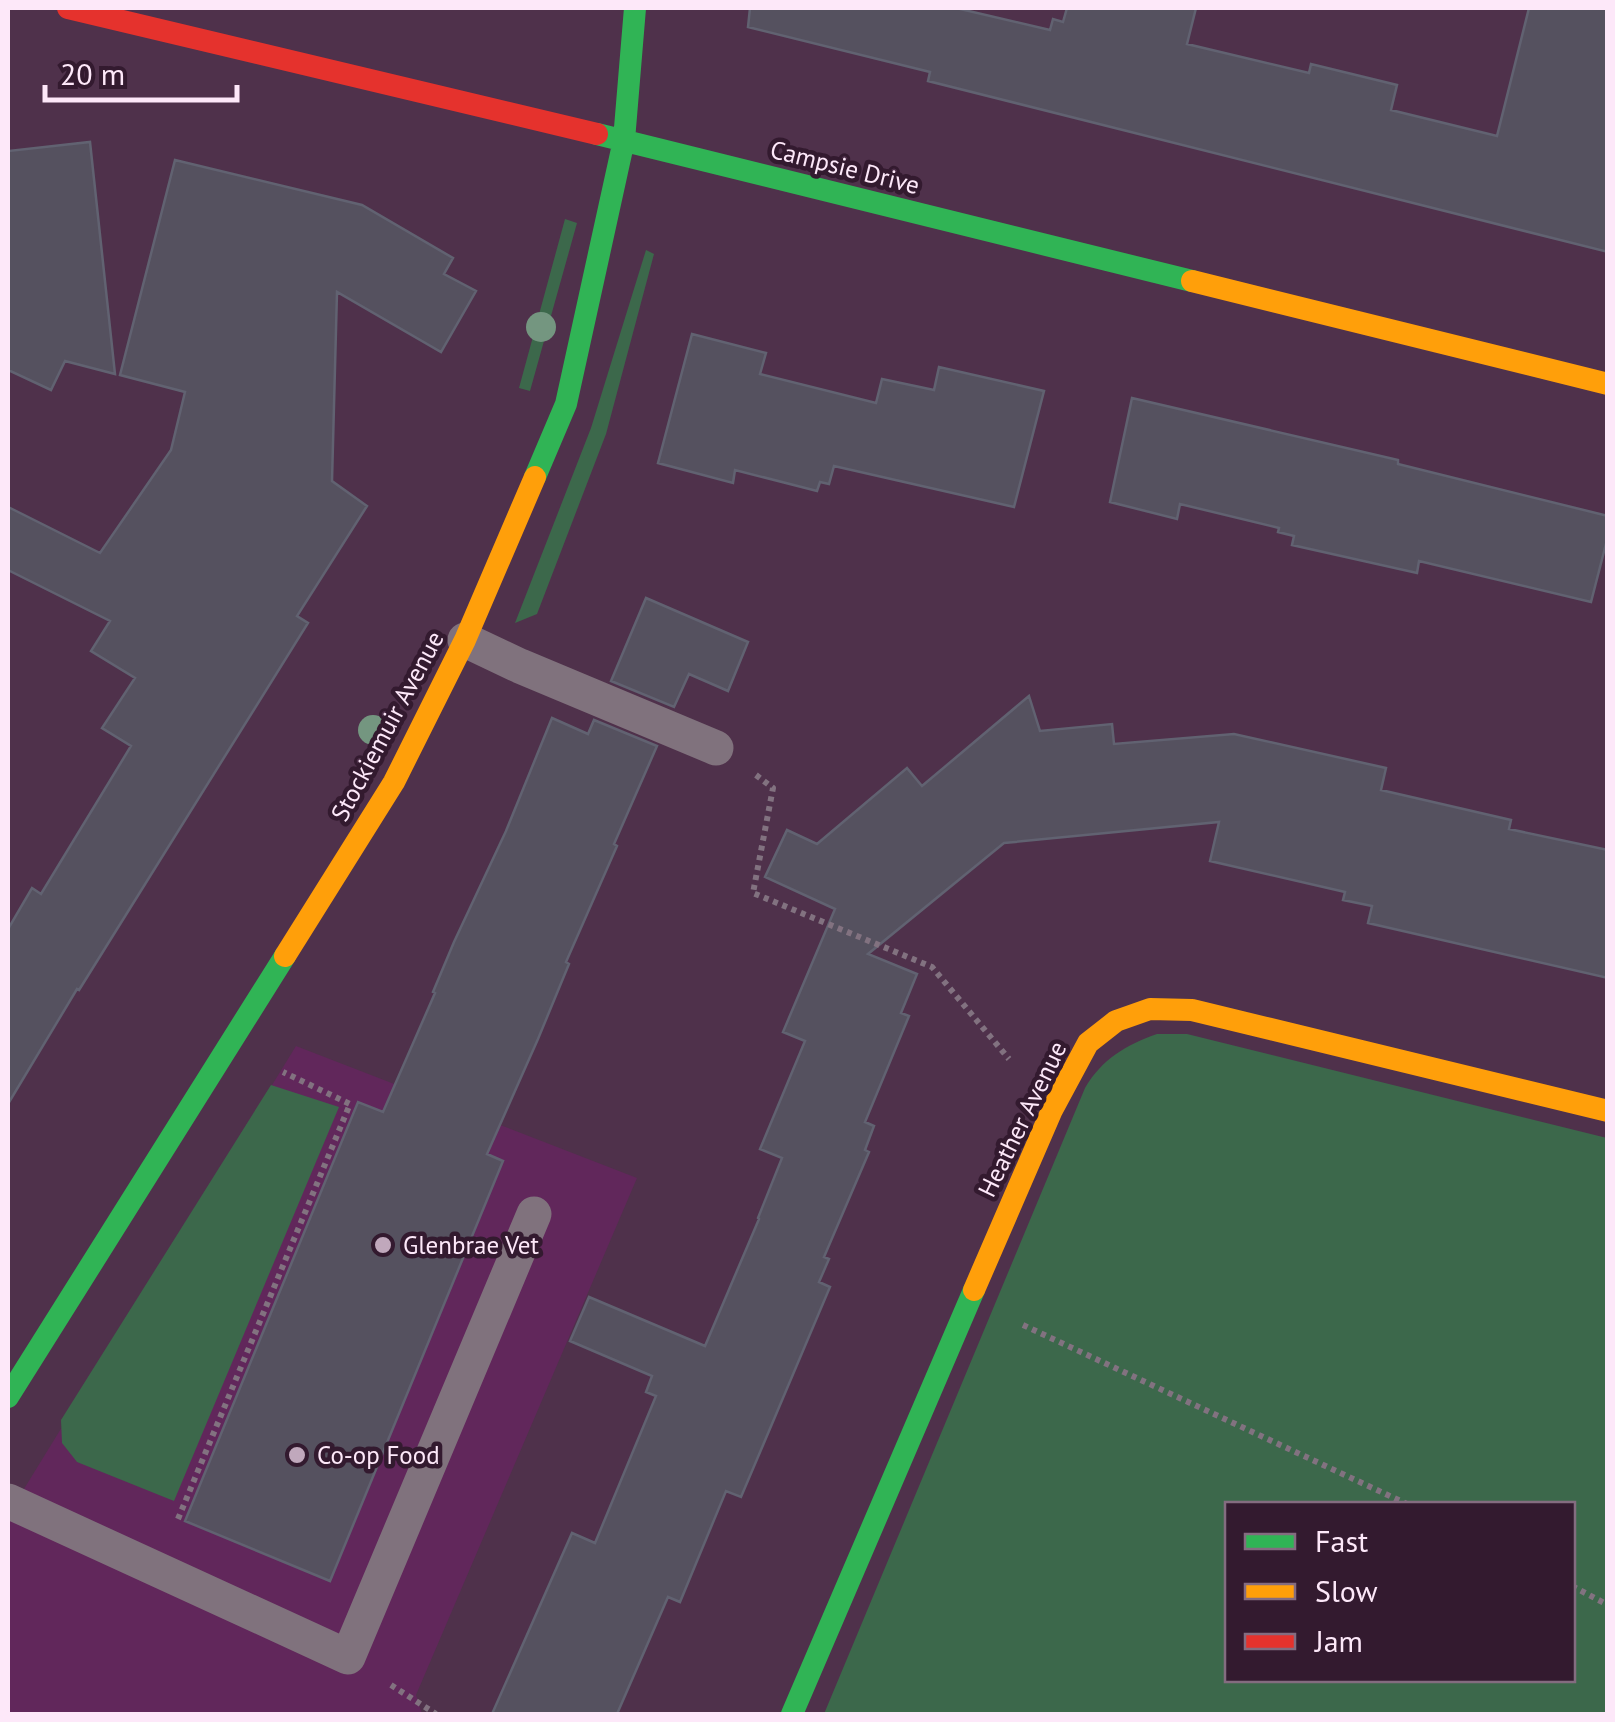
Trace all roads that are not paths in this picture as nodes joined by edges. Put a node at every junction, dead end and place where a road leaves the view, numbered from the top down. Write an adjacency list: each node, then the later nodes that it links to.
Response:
1 (68, 8): 3 (street, Campsie Drive)
2 (635, 8): 3 (street, Stockiemuir Avenue)
3 (624, 140): 4 (street, Campsie Drive); 5 (street, Stockiemuir Avenue)
4 (1608, 384)
5 (465, 640): 6 (lane); 9 (street, Stockiemuir Avenue)
6 (716, 748)
7 (1608, 1111): 11 (street, Heather Avenue)
8 (534, 1214): 10 (lane)
9 (8, 1397)
10 (8, 1501)
11 (792, 1714)

